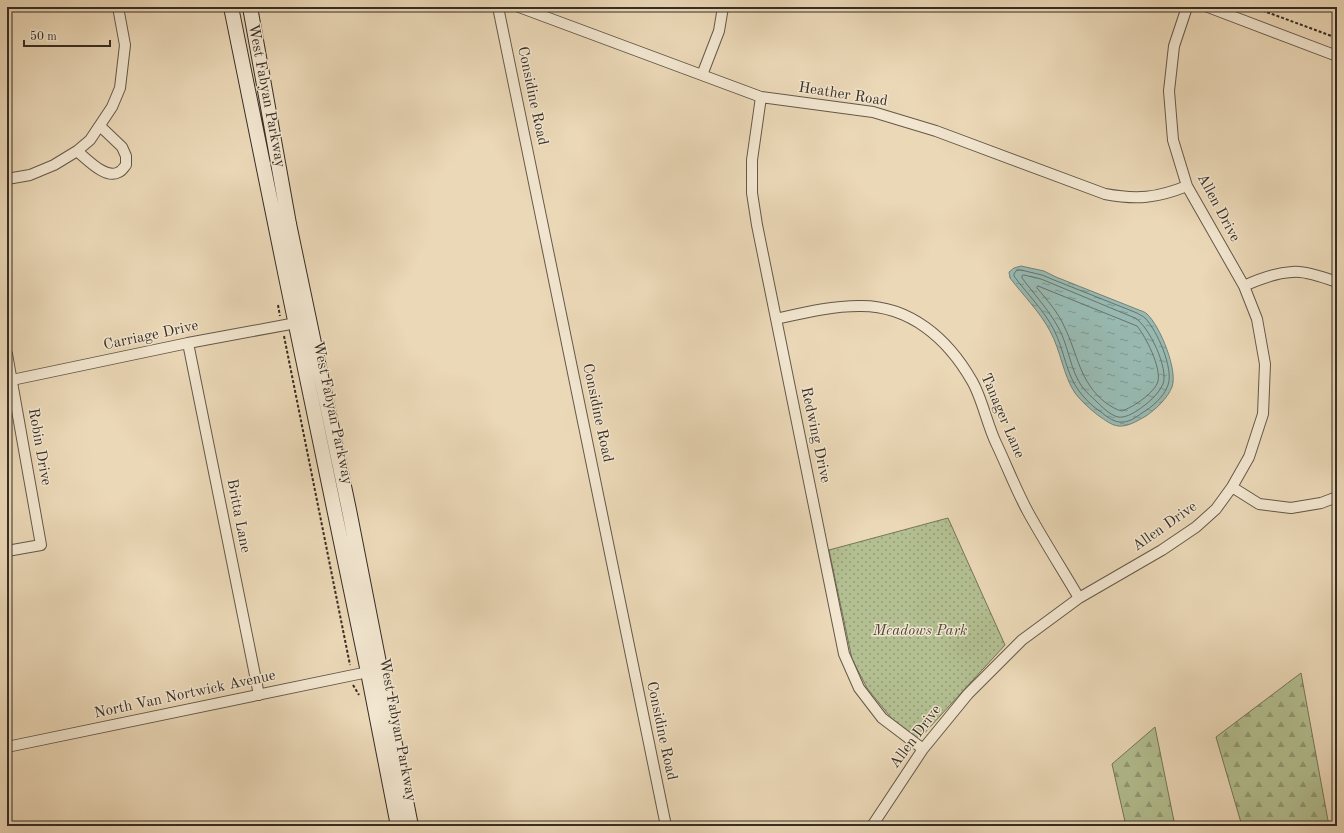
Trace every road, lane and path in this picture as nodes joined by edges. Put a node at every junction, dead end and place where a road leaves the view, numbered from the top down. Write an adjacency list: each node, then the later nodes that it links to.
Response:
1 (118, 7): 14 (street)
2 (231, 7): 21 (main road, West Fabyan Parkway)
3 (250, 7): 34 (main road, West Fabyan Parkway)
4 (498, 7): 35 (street, Considine Road)
5 (519, 7): 12 (street, Heather Road)
6 (723, 7): 12 (street)
7 (1187, 7): 17 (street, Allen Drive)
8 (1208, 7): 11 (street)
9 (1253, 7): 10 (path)
10 (1337, 38)
11 (1337, 56)
12 (702, 74): 13 (street, Heather Road)
13 (761, 96): 17 (street, Heather Road); 20 (street, Redwing Drive)
14 (100, 126): 15 (street); 15 (street)
15 (78, 151): 16 (street)
16 (7, 179)
17 (1187, 186): 19 (street, Allen Drive)
18 (1337, 282): 19 (street)
19 (1244, 286): 25 (street, Allen Drive)
20 (776, 319): 28 (street, Tanager Lane); 32 (street, Redwing Drive)
21 (296, 323): 22 (street, Carriage Drive); 29 (main road, West Fabyan Parkway)
22 (188, 343): 24 (street, Carriage Drive); 30 (street, Britta Lane)
23 (7, 354): 24 (street, Robin Drive)
24 (12, 380): 27 (street, Robin Drive)
25 (1232, 487): 26 (street); 28 (street, Allen Drive)
26 (1337, 497)
27 (7, 552)
28 (1079, 598): 32 (street, Allen Drive)
29 (368, 672): 30 (street, North Van Nortwick Avenue); 33 (main road, West Fabyan Parkway)
30 (259, 695): 31 (street, North Van Nortwick Avenue)
31 (7, 747)
32 (923, 749): 36 (street, Allen Drive)
33 (398, 826)
34 (411, 826)
35 (666, 826)
36 (872, 826)

